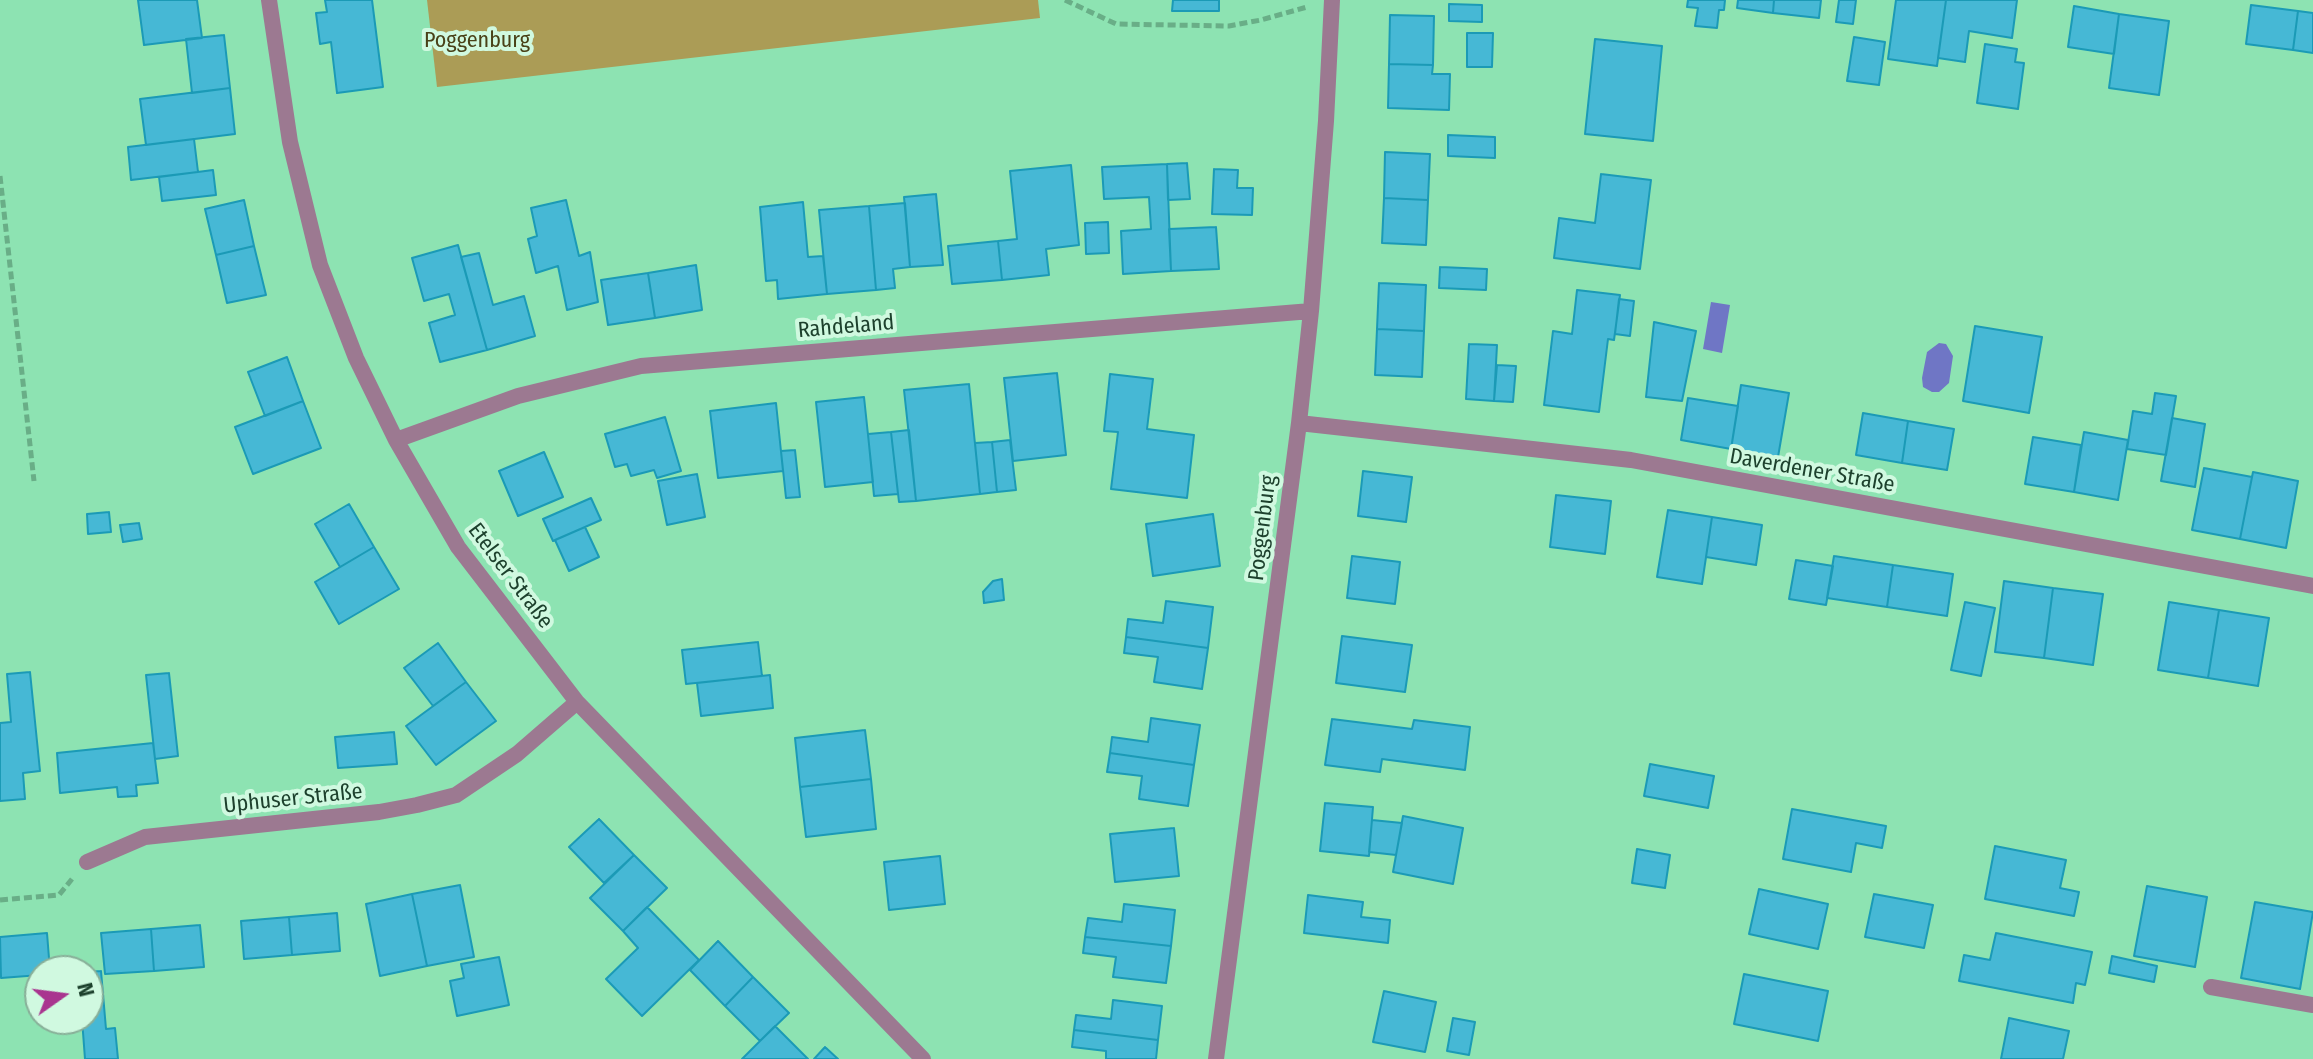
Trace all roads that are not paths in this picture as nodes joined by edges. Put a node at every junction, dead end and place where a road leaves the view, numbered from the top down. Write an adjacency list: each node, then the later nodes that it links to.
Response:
1 (269, 0): 5 (street, Etelser Straße)
2 (1332, 0): 3 (street, Poggenburg)
3 (1311, 311): 4 (street, Poggenburg); 5 (street, Rahdeland)
4 (1299, 423): 6 (street, Daverdener Straße); 12 (street, Poggenburg)
5 (396, 440): 7 (street, Etelser Straße)
6 (2313, 586)
7 (577, 702): 8 (street, Uphuser Straße); 11 (street, Etelser Straße)
8 (87, 862)
9 (2211, 987): 10 (street)
10 (2313, 1005)
11 (923, 1059)
12 (1216, 1059)

